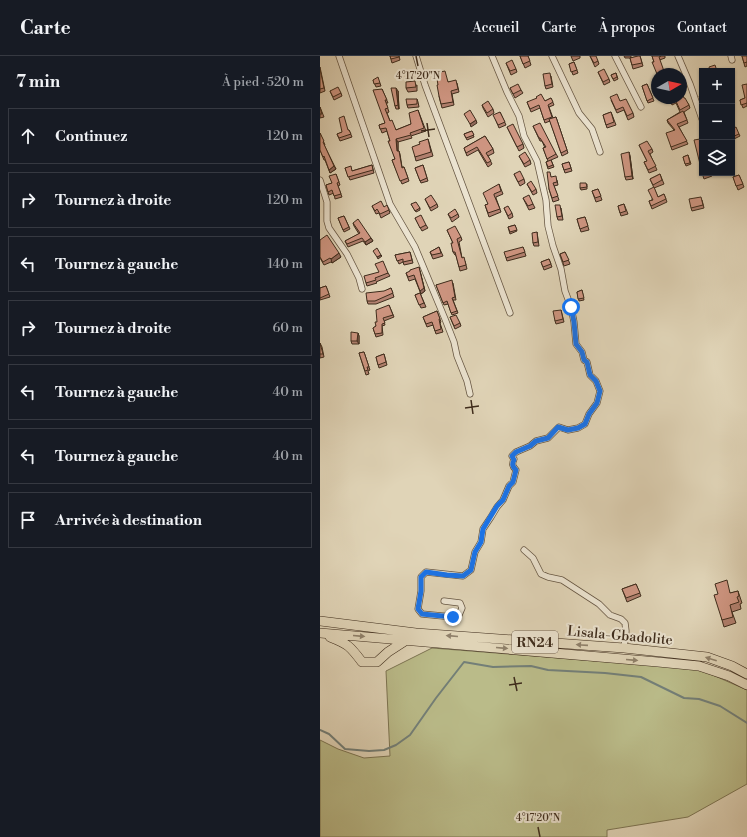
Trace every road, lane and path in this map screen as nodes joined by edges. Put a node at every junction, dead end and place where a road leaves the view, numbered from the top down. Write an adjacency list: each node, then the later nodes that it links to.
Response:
1 (339, 56): 13 (street)
2 (416, 56): 12 (street)
3 (492, 56): 15 (street)
4 (552, 56): 9 (street)
5 (614, 56): 7 (street)
6 (678, 56): 8 (street)
7 (641, 107)
8 (699, 111)
9 (600, 152)
10 (320, 180): 11 (street)
11 (362, 289)
12 (510, 313)
13 (470, 394)
14 (524, 550): 19 (street)
15 (444, 601)
16 (320, 621): 19 (main road, Lisala-Gbadolite / RN24, one-way to 16)
17 (320, 633): 18 (main road, Lisala-Gbadolite / RN24, one-way to 18); 18 (main road)
18 (405, 641): 21 (main road, Lisala-Gbadolite / RN24, one-way to 21)
19 (624, 648): 20 (main road, Lisala-Gbadolite / RN24, one-way to 19)
20 (747, 674)
21 (747, 685)

